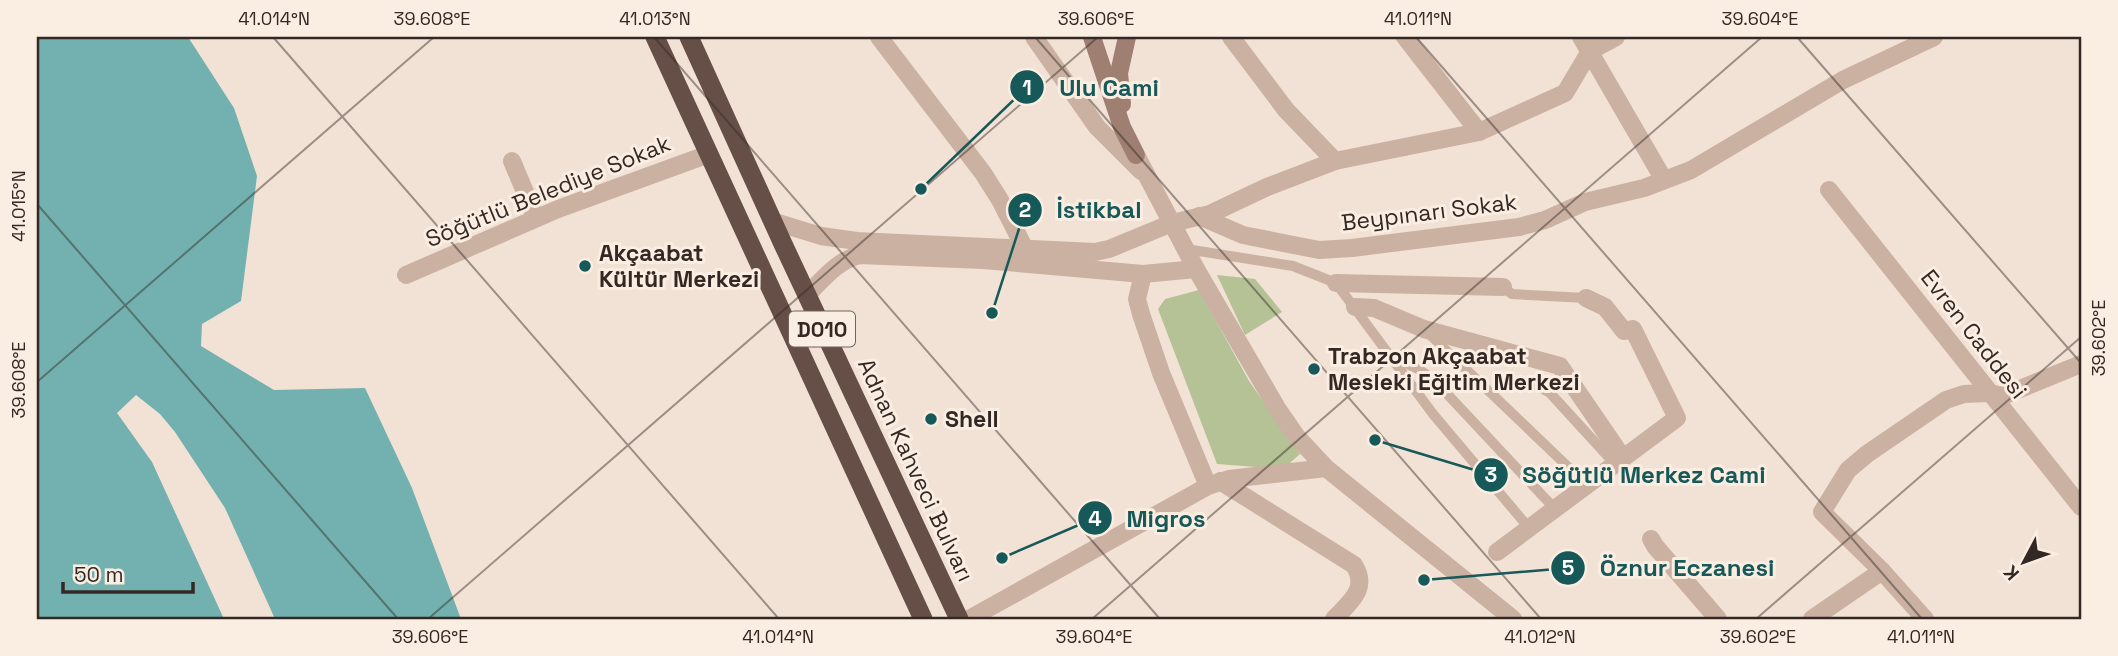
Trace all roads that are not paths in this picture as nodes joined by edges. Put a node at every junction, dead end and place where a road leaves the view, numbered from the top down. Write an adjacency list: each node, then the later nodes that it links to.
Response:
1 (654, 37): 13 (highway, D010)
2 (689, 37): 22 (highway, Adnan Kahveci Bulvarı / D010)
3 (879, 37): 24 (street)
4 (1034, 37): 18 (street)
5 (1092, 37): 14 (main road)
6 (1127, 37): 14 (main road)
7 (1231, 37): 16 (street)
8 (1405, 37): 12 (street)
9 (1616, 37): 11 (street)
10 (1934, 37): 17 (street, Beypınarı Sokak)
11 (1586, 44): 12 (street); 17 (street)
12 (1479, 132): 16 (street)
13 (709, 154): 21 (street, Söğütlü Belediye Sokak); 49 (highway, D010)
14 (1136, 155): 18 (street)
15 (512, 161): 21 (street)
16 (1335, 161): 20 (street)
17 (1664, 180): 20 (street, Beypınarı Sokak)
18 (1153, 184): 23 (street)
19 (1829, 190): 38 (street, Evren Caddesi)
20 (1199, 216): 23 (street)
21 (536, 218): 28 (street, Söğütlü Belediye Sokak)
22 (772, 221): 24 (street); 31 (highway, Adnan Kahveci Bulvarı / D010)
23 (1172, 223): 24 (street); 25 (street)
24 (1025, 249)
25 (1186, 249): 26 (street); 29 (lane)
26 (1196, 269): 27 (street); 40 (street)
27 (1143, 274): 31 (street); 41 (street)
28 (405, 275)
29 (1336, 283): 30 (street); 33 (lane)
30 (1503, 287): 32 (lane)
31 (807, 295): 50 (highway, Adnan Kahveci Bulvarı / D010)
32 (1586, 298): 39 (street)
33 (1355, 307): 34 (street); 35 (lane)
34 (1423, 329): 39 (street); 42 (lane)
35 (1391, 357): 44 (lane); 45 (lane)
36 (2081, 364): 38 (street)
37 (1534, 384): 39 (lane)
38 (1989, 393): 43 (street, Evren Caddesi); 48 (street)
39 (1619, 461): 42 (street)
40 (1326, 468): 41 (street); 53 (street)
41 (1214, 484): 51 (street); 52 (street)
42 (1587, 485): 44 (street)
43 (2081, 507)
44 (1555, 509): 45 (street)
45 (1529, 528): 47 (street)
46 (1651, 539): 54 (street)
47 (1497, 552)
48 (1882, 571): 55 (street); 56 (street)
49 (923, 619)
50 (959, 619)
51 (969, 619)
52 (1334, 619)
53 (1513, 619)
54 (1718, 619)
55 (1812, 619)
56 (1925, 619)

